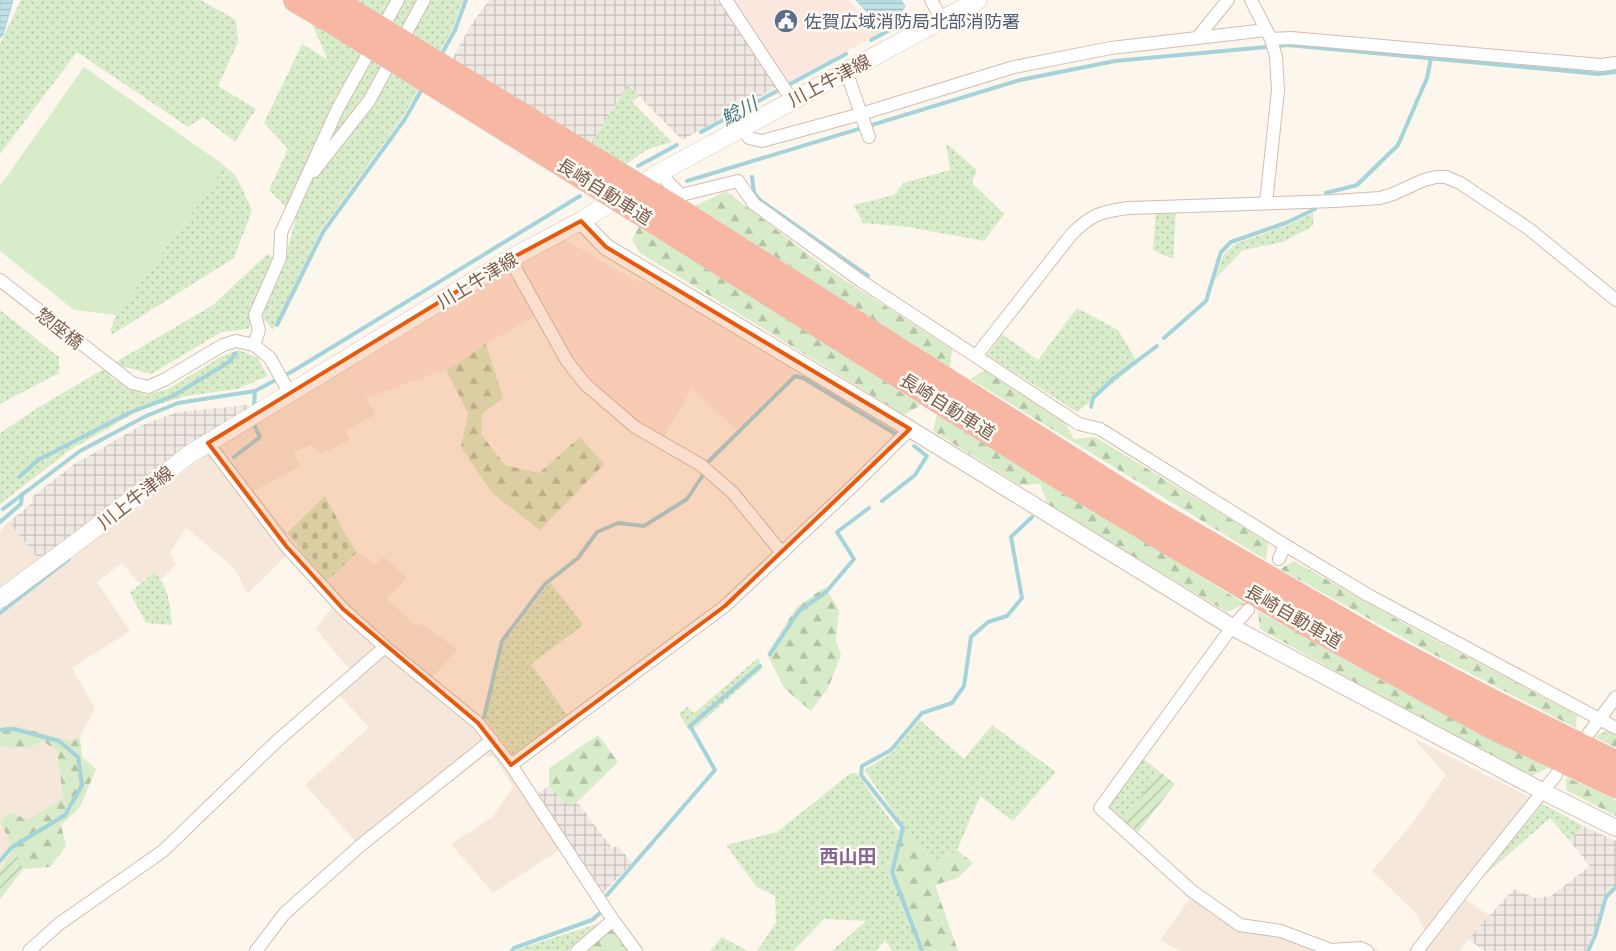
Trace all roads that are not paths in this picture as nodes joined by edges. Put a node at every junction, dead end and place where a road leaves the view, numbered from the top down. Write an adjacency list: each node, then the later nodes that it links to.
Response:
1 (295, 0): 46 (highway, 長崎自動車道, bridge)
2 (333, 0): 43 (highway, 長崎自動車道, bridge)
3 (398, 0): 20 (street)
4 (424, 0): 20 (street)
5 (726, 0): 15 (street)
6 (932, 0): 10 (street)
7 (978, 0): 10 (main road, 川上牛津線)
8 (1228, 0): 12 (street)
9 (1251, 0): 11 (street)
10 (942, 20): 14 (main road, 川上牛津線)
11 (1269, 34): 12 (street); 13 (street); 21 (street)
12 (1197, 38): 16 (street)
13 (1616, 63)
14 (844, 72): 15 (main road, 川上牛津線); 16 (street)
15 (792, 100): 17 (main road, 川上牛津線)
16 (861, 114): 17 (street); 18 (street)
17 (742, 128): 19 (main road, 川上牛津線)
18 (869, 137)
19 (659, 173): 22 (main road, 川上牛津線); 27 (street)
20 (302, 187): 26 (street)
21 (1266, 203): 25 (street); 27 (street)
22 (581, 221): 23 (main road, 川上牛津線); 29 (street)
23 (510, 259): 28 (main road, 川上牛津線); 32 (street)
24 (0, 280): 26 (street, 惣座橋)
25 (1616, 300)
26 (254, 345): 28 (street)
27 (976, 356): 31 (street)
28 (288, 390): 30 (main road, 川上牛津線)
29 (910, 429): 32 (street); 36 (street)
30 (208, 443): 34 (main road, 川上牛津線); 37 (street)
31 (1285, 545): 33 (street); 39 (street)
32 (782, 553): 44 (street)
33 (1279, 559)
34 (0, 599)
35 (1248, 610): 36 (street)
36 (1232, 627): 47 (street); 54 (street)
37 (385, 647): 42 (street); 50 (street)
38 (1616, 697): 39 (street)
39 (1598, 720): 40 (street); 41 (street)
40 (1616, 728)
41 (1589, 733)
42 (492, 740): 44 (street); 51 (street)
43 (1616, 763)
44 (511, 765): 49 (street)
45 (1556, 776): 47 (street)
46 (1616, 786)
47 (1544, 792): 48 (street); 55 (street)
48 (1616, 828)
49 (613, 920): 52 (street); 53 (street)
50 (29, 951)
51 (256, 951)
52 (577, 951)
53 (636, 951)
54 (1367, 951)
55 (1417, 951)

